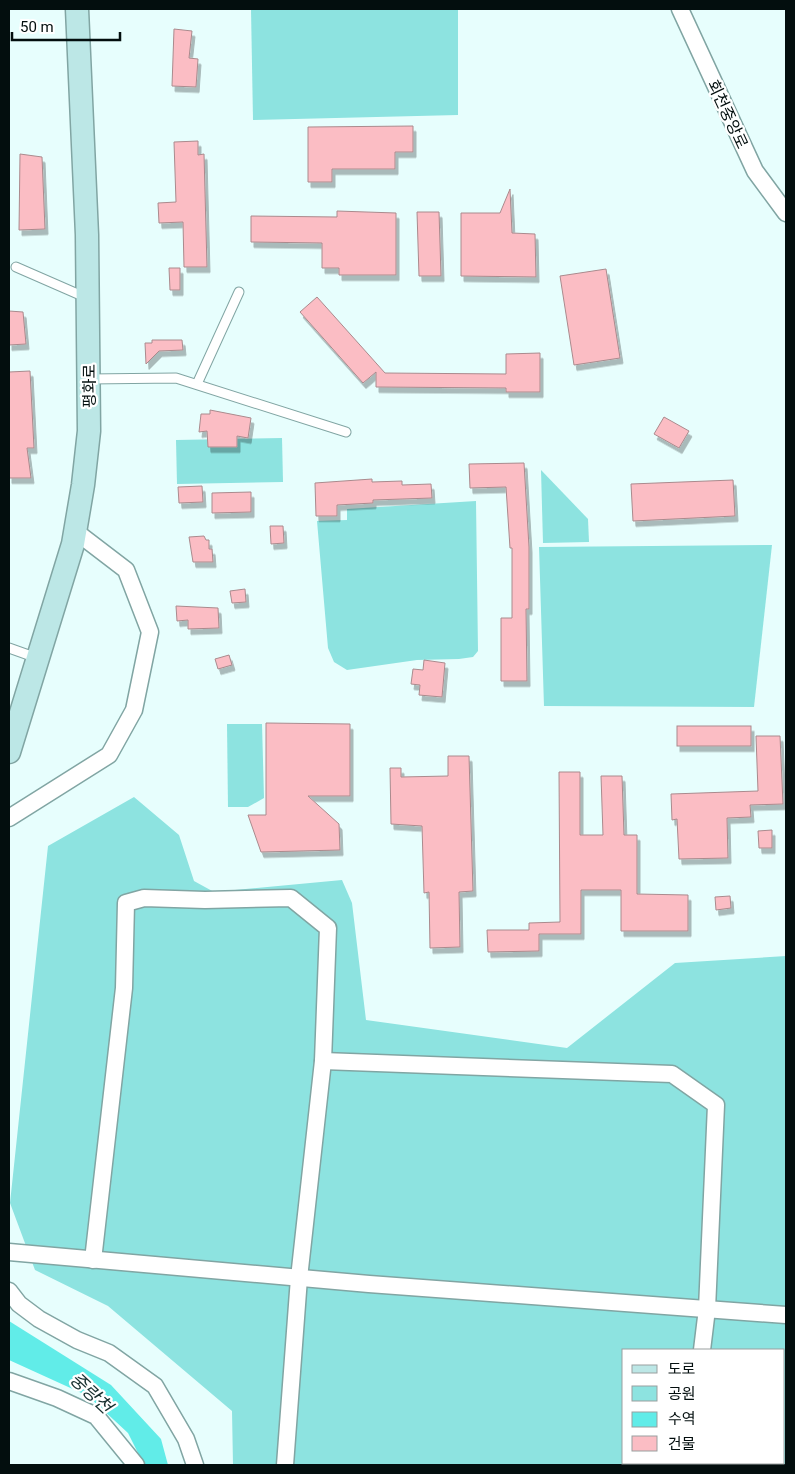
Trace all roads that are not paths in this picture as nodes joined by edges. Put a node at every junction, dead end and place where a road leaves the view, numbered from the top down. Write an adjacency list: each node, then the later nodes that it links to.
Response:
1 (77, 9): 6 (main road, 평화로)
2 (680, 9): 3 (street, 회천중앙로)
3 (786, 213)
4 (16, 267): 6 (lane)
5 (239, 292): 8 (lane)
6 (88, 298): 7 (main road, 평화로)
7 (89, 379): 8 (lane); 10 (main road, 평화로)
8 (197, 384): 9 (lane)
9 (346, 432)
10 (75, 531): 12 (main road, 평화로); 14 (street)
11 (9, 648): 12 (lane)
12 (37, 658): 13 (main road, 평화로)
13 (9, 752)
14 (9, 818)
15 (323, 1061): 17 (street); 18 (street); 20 (street)
16 (9, 1252): 17 (street)
17 (93, 1260): 18 (street)
18 (299, 1278): 20 (street); 26 (street)
19 (9, 1291): 25 (street)
20 (708, 1309): 21 (street); 22 (street)
21 (786, 1315)
22 (702, 1349)
23 (9, 1381): 24 (street)
24 (136, 1465)
25 (195, 1465)
26 (285, 1465)

